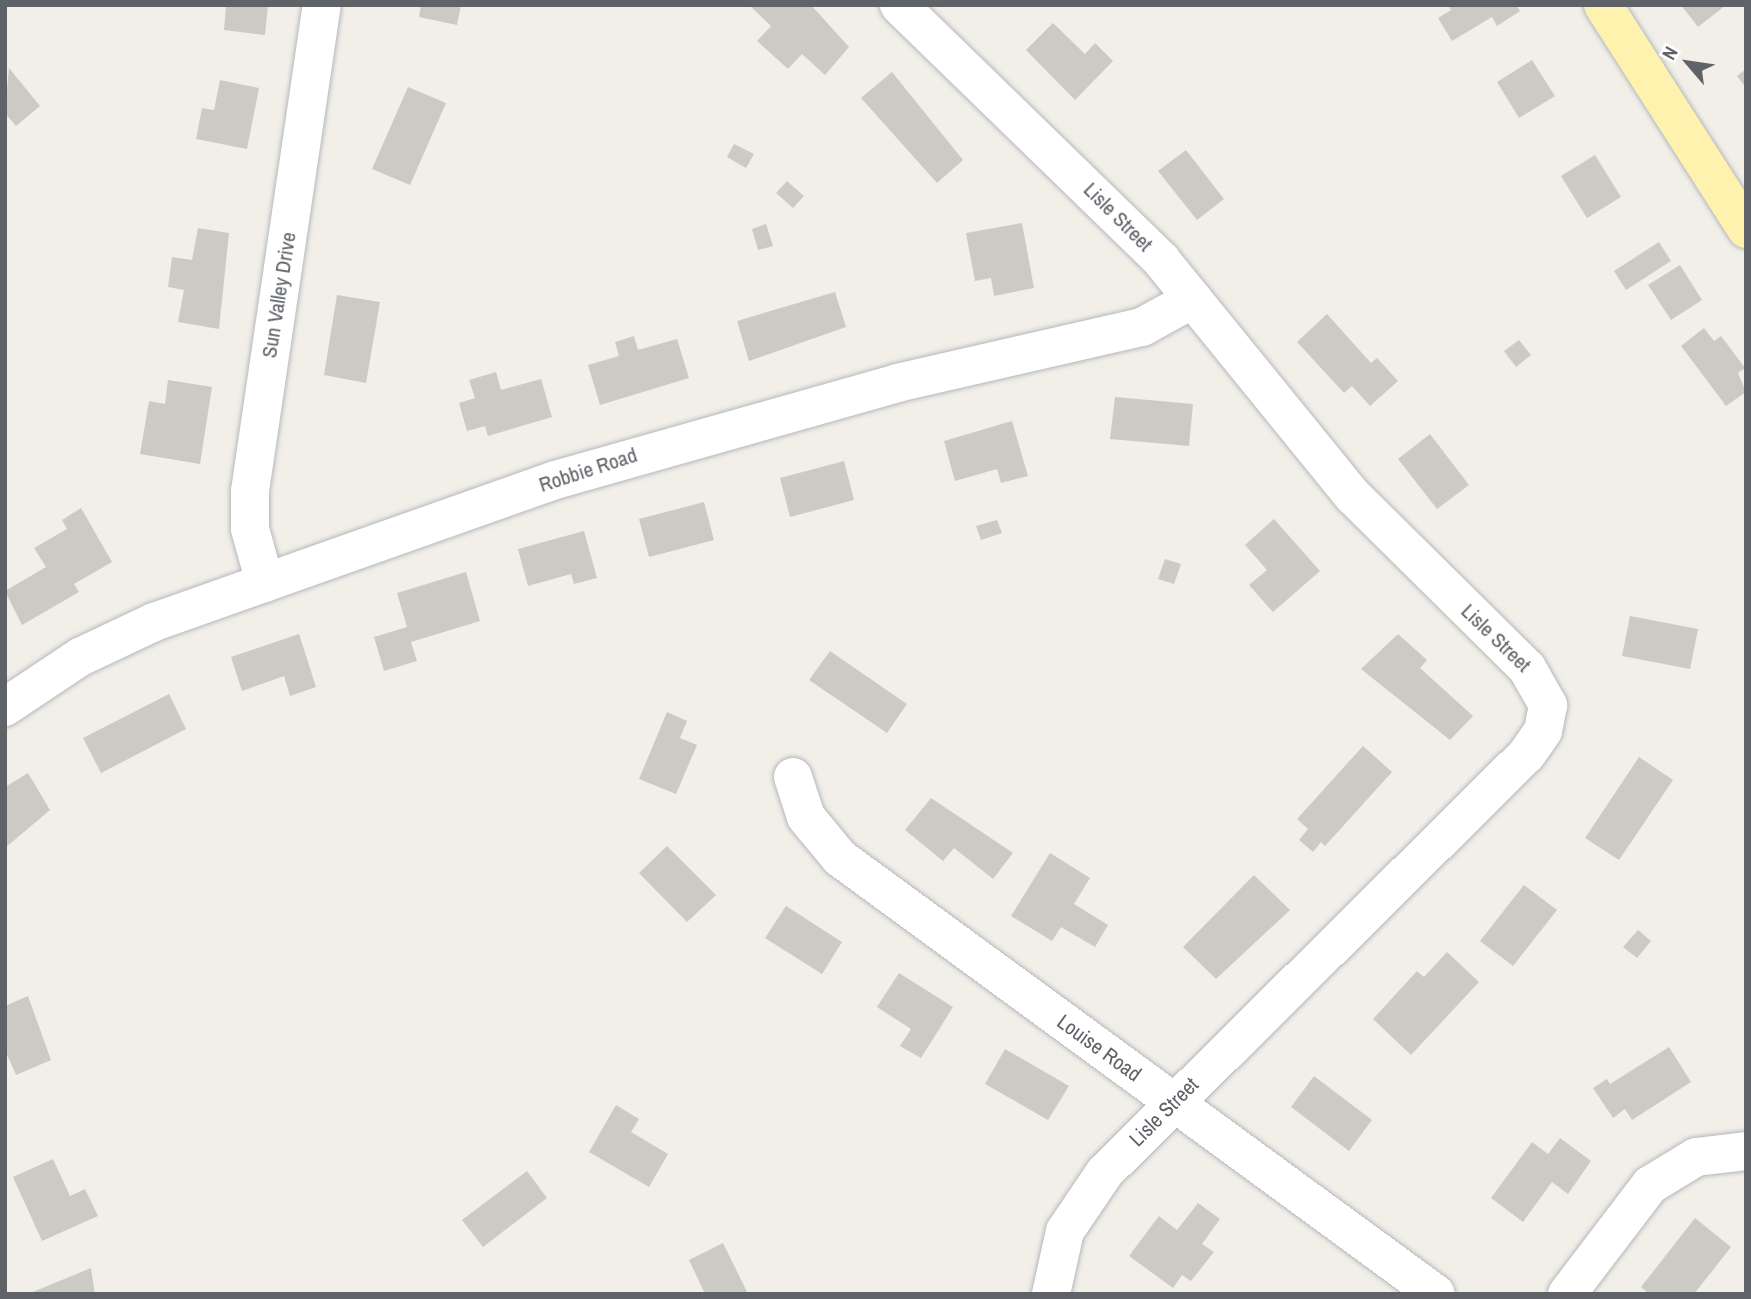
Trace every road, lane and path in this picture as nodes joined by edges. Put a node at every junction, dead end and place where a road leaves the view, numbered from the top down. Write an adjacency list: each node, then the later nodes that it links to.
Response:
1 (322, 5): 6 (street, Sun Valley Drive)
2 (900, 5): 5 (street, Lisle Street)
3 (1603, 5): 4 (main road)
4 (1746, 229)
5 (1193, 299): 6 (street, Robbie Road); 9 (street, Lisle Street)
6 (265, 583): 7 (street, Robbie Road)
7 (5, 707)
8 (793, 777): 9 (street, Louise Road)
9 (1174, 1103): 11 (street, Lisle Street); 12 (street, Louise Road)
10 (1746, 1151): 13 (street)
11 (1051, 1294)
12 (1436, 1294)
13 (1567, 1294)

